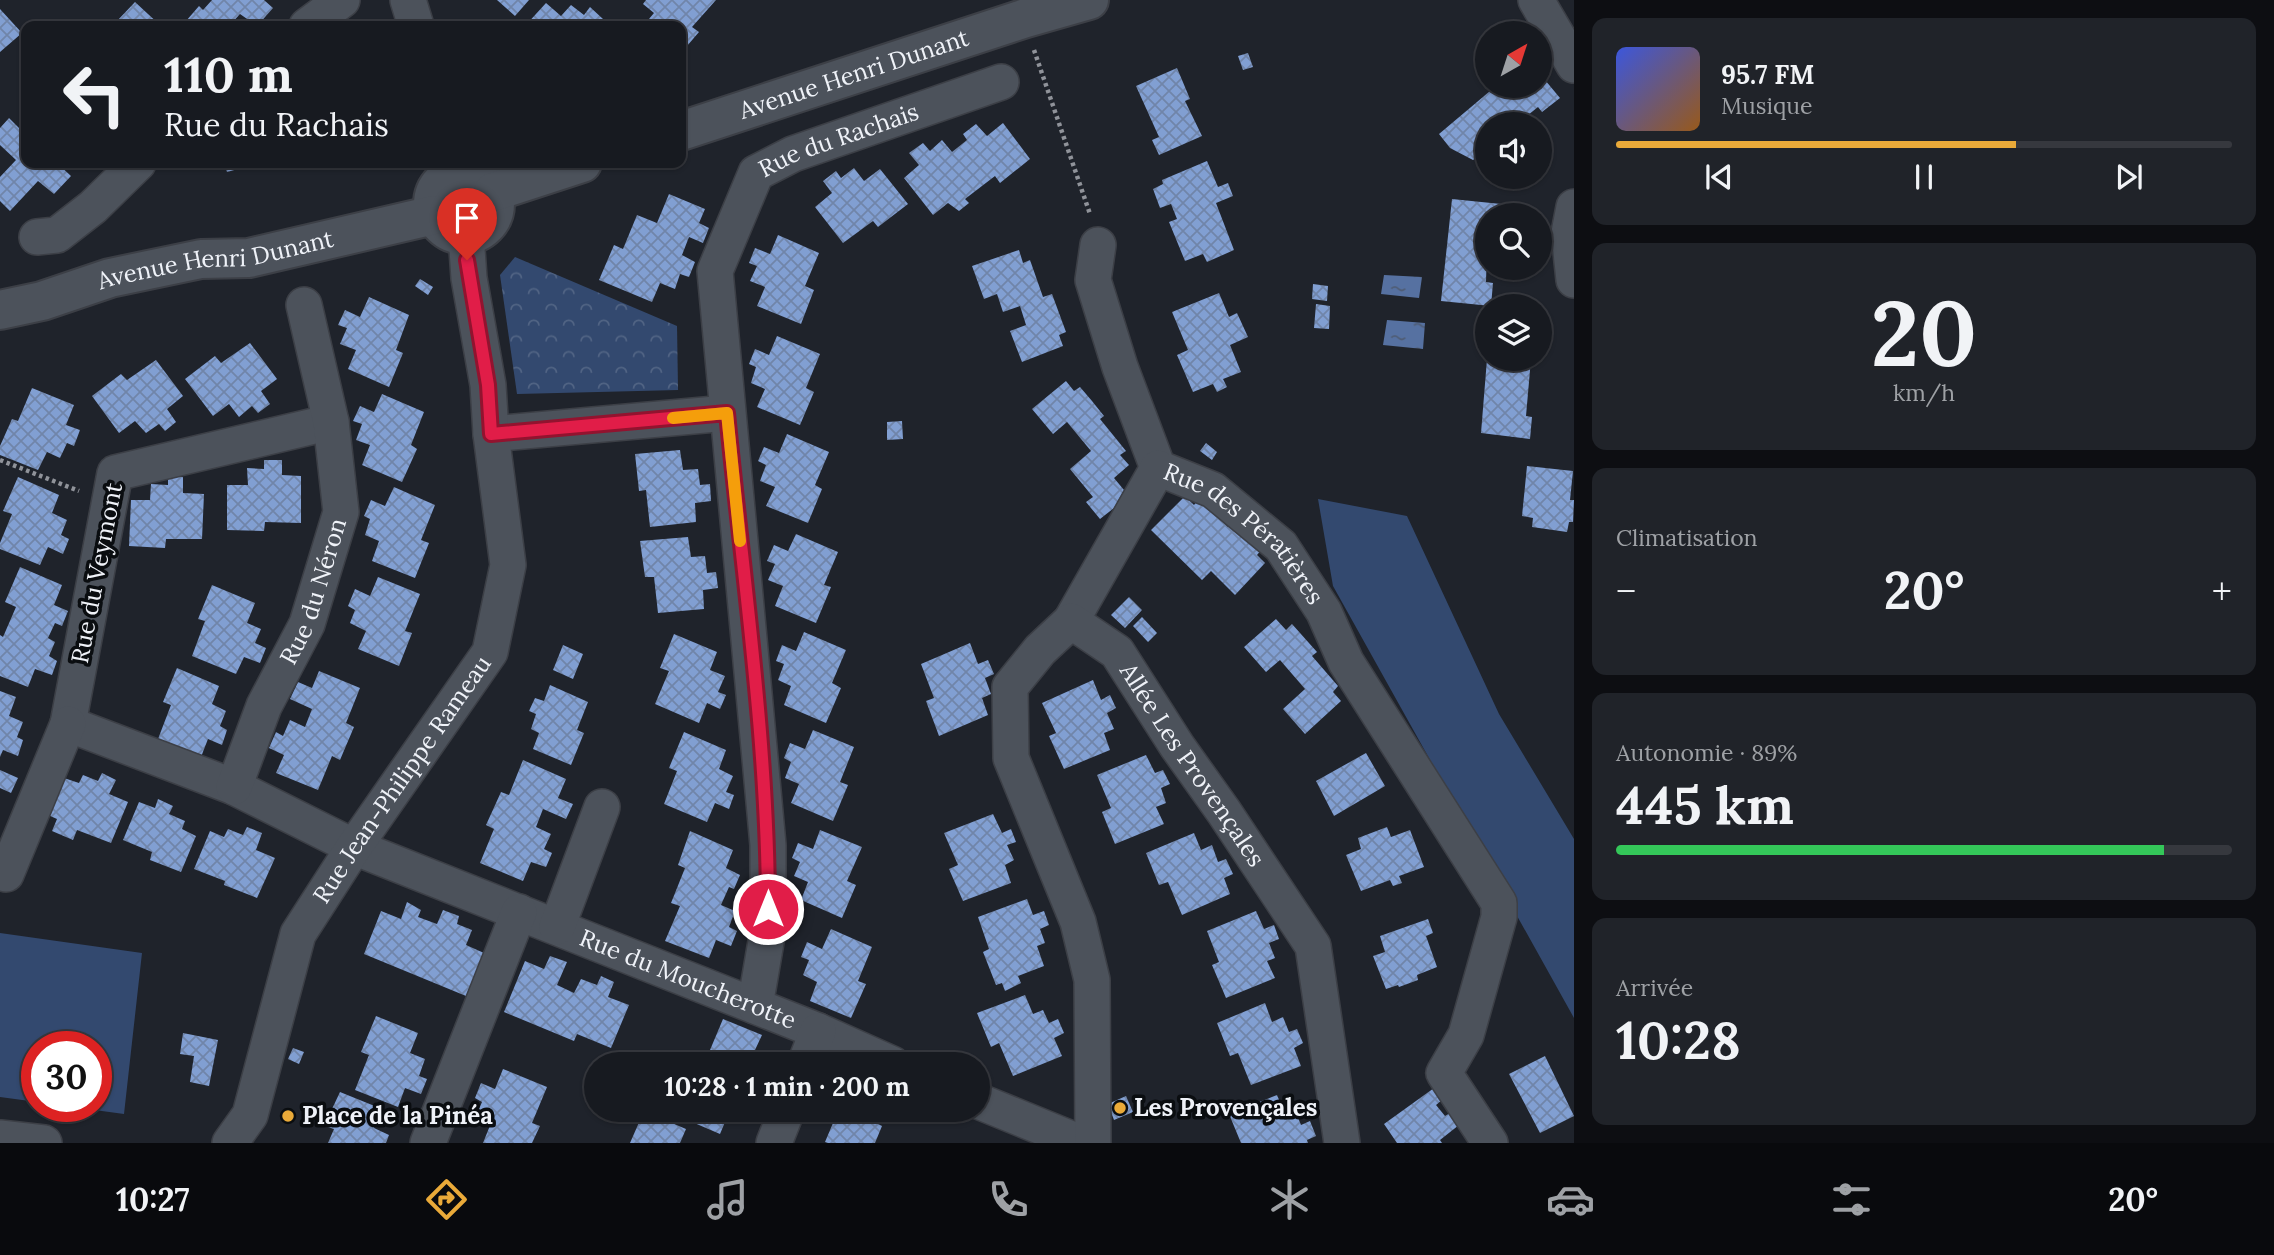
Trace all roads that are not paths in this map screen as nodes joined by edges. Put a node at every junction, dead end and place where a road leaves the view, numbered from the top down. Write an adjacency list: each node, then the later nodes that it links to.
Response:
1 (342, 0): 7 (street)
2 (408, 0): 8 (street)
3 (1060, 0): 6 (main road)
4 (1089, 0): 6 (main road)
5 (1536, 0): 9 (street)
6 (1026, 18): 11 (main road, Avenue Henri Dunant)
7 (314, 21)
8 (414, 21)
9 (1574, 65)
10 (1001, 82): 24 (street, Rue du Rachais)
11 (686, 129)
12 (133, 168): 19 (street)
13 (459, 168): 15 (main road); 17 (main road)
14 (567, 168): 15 (main road)
15 (493, 192): 18 (main road)
16 (1574, 207): 21 (street)
17 (434, 215): 18 (main road); 23 (main road, Avenue Henri Dunant)
18 (466, 235): 26 (street, Rue Jean-Philippe Rameau)
19 (37, 237)
20 (1098, 245): 27 (street, Rue des Pératières)
21 (1574, 280)
22 (304, 305): 25 (street, Rue du Néron)
23 (0, 310)
24 (727, 413): 26 (street); 36 (street, Rue du Rachais)
25 (331, 422): 29 (street, Rue du Veymont); 30 (street, Rue du Néron)
26 (491, 434): 32 (street, Rue Jean-Philippe Rameau)
27 (1158, 468): 28 (street); 50 (street, Rue des Pératières)
28 (1071, 621): 48 (street); 49 (street, Allée Les Provençales)
29 (68, 724): 30 (street); 33 (street, Rue du Veymont)
30 (234, 787): 32 (street)
31 (602, 807): 35 (street, Rue du Moucherotte)
32 (354, 847): 34 (street, Rue du Moucherotte); 44 (street, Rue Jean-Philippe Rameau)
33 (6, 874)
34 (519, 912): 35 (street, Rue du Moucherotte); 45 (street)
35 (557, 927): 36 (street, Rue du Moucherotte)
36 (755, 1006): 37 (street, Rue du Moucherotte)
37 (818, 1031): 38 (street, Rue du Moucherotte); 39 (street, Rue du Moucherotte)
38 (810, 1052)
39 (865, 1052)
40 (990, 1106): 47 (street)
41 (782, 1122): 46 (street)
42 (0, 1138): 43 (street)
43 (44, 1143)
44 (230, 1143)
45 (428, 1143)
46 (774, 1143)
47 (1081, 1143)
48 (1093, 1143)
49 (1342, 1143)
50 (1490, 1143)

